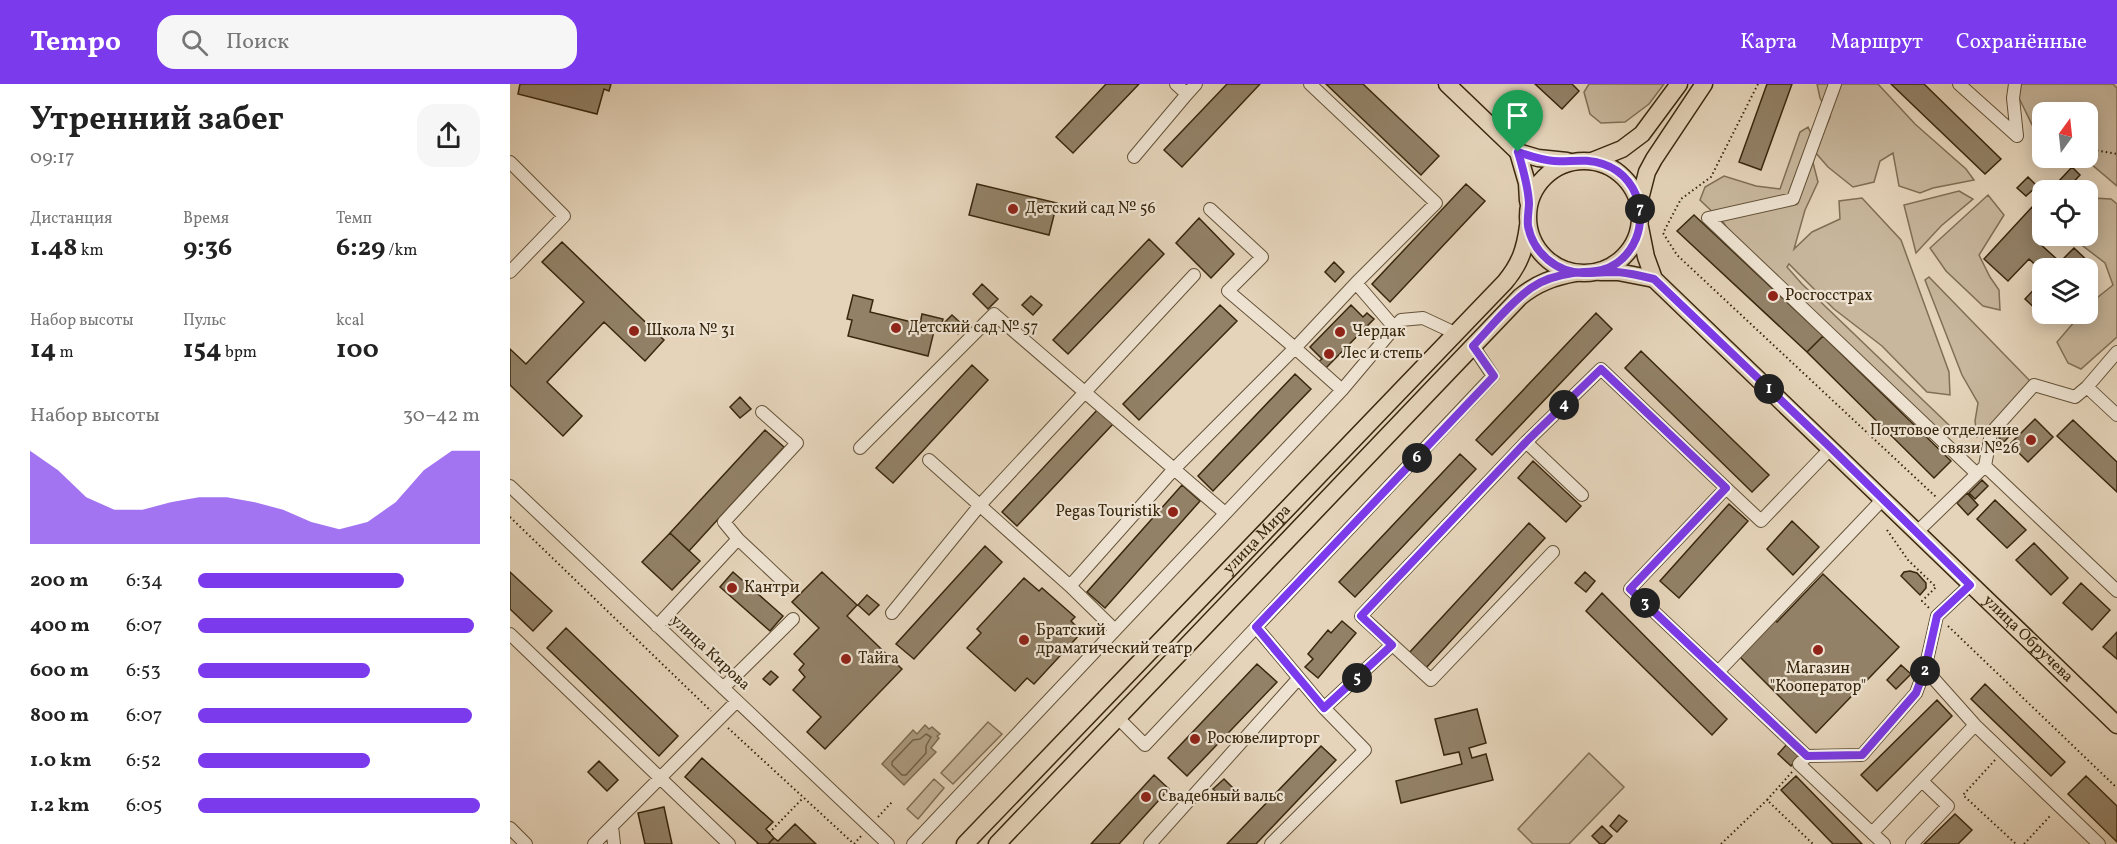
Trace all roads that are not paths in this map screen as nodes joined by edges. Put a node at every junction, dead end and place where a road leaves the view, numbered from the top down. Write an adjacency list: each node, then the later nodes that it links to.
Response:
1 (1176, 84): 10 (street)
2 (1196, 84): 10 (street)
3 (1310, 84): 26 (street)
4 (1447, 84): 11 (main road)
5 (1679, 84): 14 (main road)
6 (1704, 84): 16 (main road)
7 (1836, 84): 42 (street)
8 (1959, 84): 9 (street)
9 (2015, 84)
10 (1187, 94): 12 (street)
11 (1518, 152): 13 (main road); 17 (main road)
12 (1134, 157)
13 (1572, 161): 14 (main road); 17 (main road)
14 (1592, 161): 16 (main road)
15 (510, 162): 21 (street)
16 (1639, 203): 20 (main road)
17 (1529, 205): 19 (main road)
18 (1210, 209): 30 (street)
19 (1528, 226): 22 (main road); 28 (main road, улица Мира)
20 (1640, 227): 23 (main road); 25 (main road, улица Обручева)
21 (510, 272)
22 (1576, 273): 23 (main road); 29 (main road, улица Мира)
23 (1593, 273): 25 (main road)
24 (1194, 275): 34 (street)
25 (1654, 279): 39 (main road, улица Обручева)
26 (1356, 283): 27 (street); 30 (street)
27 (1394, 327): 28 (street); 33 (street)
28 (1455, 333): 75 (main road, улица Мира)
29 (1473, 346): 59 (street); 69 (main road, улица Мира)
30 (1295, 348): 33 (street); 41 (street)
31 (2116, 353): 32 (street)
32 (2087, 387): 36 (street); 42 (street)
33 (1342, 390): 48 (street)
34 (1084, 392): 38 (street); 41 (street); 47 (street)
35 (762, 412): 50 (street)
36 (2117, 416)
37 (1526, 442): 44 (street); 45 (street); 62 (street)
38 (860, 448)
39 (1831, 448): 44 (street); 46 (main road, улица Обручева)
40 (929, 460): 47 (street)
41 (1173, 469): 48 (street); 53 (street)
42 (1981, 470): 49 (street); 55 (street)
43 (510, 486): 58 (street, улица Кирова)
44 (1726, 488): 64 (street)
45 (1582, 495)
46 (1883, 499): 49 (main road, улица Обручева); 64 (street)
47 (980, 505): 53 (street); 56 (street)
48 (1225, 513): 60 (street)
49 (1917, 532): 52 (main road, улица Обручева)
50 (738, 539): 54 (street); 58 (street)
51 (1553, 552): 62 (street)
52 (1970, 585): 63 (street); 71 (main road, улица Обручева)
53 (1070, 586): 60 (street)
54 (789, 588)
55 (2117, 591)
56 (892, 613)
57 (793, 619): 66 (street)
58 (657, 626): 66 (street, улица Кирова)
59 (1256, 627): 65 (street); 69 (street)
60 (1114, 630): 85 (street)
61 (510, 634): 73 (street)
62 (1392, 645): 68 (street)
63 (1925, 669): 70 (street); 72 (street)
64 (1718, 672): 72 (street)
65 (1298, 679): 68 (street); 88 (street)
66 (723, 688): 67 (street, улица Кирова)
67 (737, 701): 73 (street); 84 (street, улица Кирова)
68 (1324, 708): 89 (street)
69 (1118, 718): 76 (main road, улица Мира)
70 (1975, 725): 74 (street); 92 (street)
71 (2117, 725)
72 (1803, 760): 79 (street)
73 (660, 778): 77 (street); 83 (street)
74 (1922, 781): 79 (street); 91 (street)
75 (1001, 808): 76 (main road); 86 (main road, улица Мира)
76 (1018, 822): 87 (main road, улица Мира)
77 (612, 826): 81 (street); 82 (street)
78 (510, 828): 80 (street)
79 (1872, 833): 90 (street)
80 (526, 844)
81 (594, 844)
82 (614, 844)
83 (729, 844)
84 (888, 844)
85 (913, 844)
86 (965, 844)
87 (997, 844)
88 (1150, 844)
89 (1271, 844)
90 (1884, 844)
91 (1912, 844)
92 (2099, 844)

